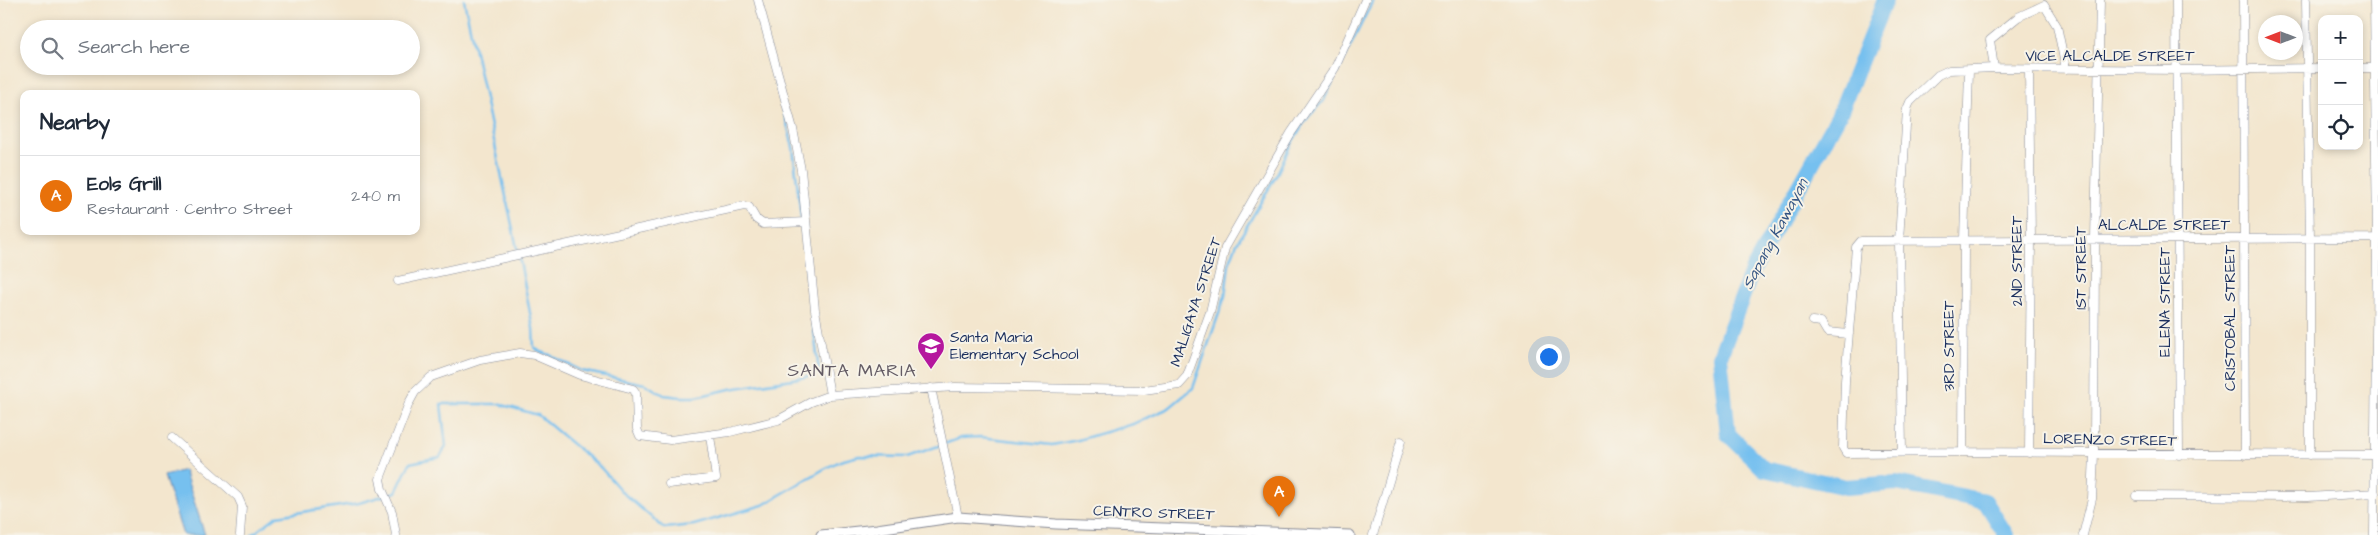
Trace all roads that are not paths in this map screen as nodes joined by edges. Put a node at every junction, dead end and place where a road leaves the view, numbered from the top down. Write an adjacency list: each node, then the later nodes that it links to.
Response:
1 (758, 0): 19 (street)
2 (1365, 0): 31 (street, MALIGAYA STREET)
3 (2100, 0): 15 (street, 1ST STREET)
4 (2176, 0): 18 (street, ELENA STREET)
5 (2243, 0): 16 (street, CRISTOBAL STREET)
6 (2306, 0): 9 (street)
7 (2374, 0): 12 (street)
8 (1994, 68): 13 (street, VICE ALCALDE STREET); 14 (street); 17 (street, VICE ALCALDE STREET)
9 (2306, 68): 10 (street, VICE ALCALDE STREET); 16 (street, VICE ALCALDE STREET); 20 (street)
10 (2318, 68)
11 (2363, 68): 12 (street)
12 (2376, 68): 21 (street)
13 (2029, 69): 14 (street, VICE ALCALDE STREET); 27 (street, 2ND STREET)
14 (2066, 69): 15 (street, VICE ALCALDE STREET)
15 (2098, 69): 18 (street, VICE ALCALDE STREET); 22 (street, 1ST STREET)
16 (2244, 69): 18 (street, VICE ALCALDE STREET); 24 (street, CRISTOBAL STREET)
17 (1969, 70): 25 (street, VICE ALCALDE STREET); 26 (street, 3RD STREET)
18 (2177, 70): 23 (street, ELENA STREET)
19 (806, 222): 28 (street); 32 (street)
20 (2310, 238): 21 (street, ALCALDE STREET); 24 (street, ALCALDE STREET); 42 (street)
21 (2377, 238): 43 (street)
22 (2095, 239): 23 (street, ALCALDE STREET); 27 (street, ALCALDE STREET); 39 (street, 1ST STREET)
23 (2179, 239): 24 (street, ALCALDE STREET); 40 (street, ELENA STREET)
24 (2244, 239): 41 (street, CRISTOBAL STREET)
25 (1899, 240): 26 (street, ALCALDE STREET); 30 (street, ALCALDE STREET); 36 (street)
26 (1964, 240): 27 (street, ALCALDE STREET); 37 (street, 3RD STREET)
27 (2031, 240): 38 (street, 2ND STREET)
28 (398, 281)
29 (1812, 321): 30 (street)
30 (1849, 334): 36 (street, LORENZO STREET)
31 (931, 388): 32 (street, MALIGAYA STREET); 47 (street)
32 (830, 395): 33 (street)
33 (710, 436): 44 (street); 49 (street)
34 (172, 438): 48 (street)
35 (1402, 441): 53 (street)
36 (1902, 452): 37 (street, LORENZO STREET)
37 (1963, 452): 38 (street, LORENZO STREET)
38 (2029, 453): 39 (street, LORENZO STREET)
39 (2094, 454): 40 (street, LORENZO STREET); 54 (street, 1ST STREET)
40 (2179, 455): 41 (street, LORENZO STREET)
41 (2245, 455): 42 (street, LORENZO STREET)
42 (2310, 455): 43 (street, LORENZO STREET)
43 (2374, 455): 45 (street)
44 (669, 484)
45 (2375, 493): 46 (street); 55 (street)
46 (2136, 496)
47 (958, 517): 50 (street, CENTRO STREET); 51 (street, CENTRO STREET)
48 (240, 535)
49 (396, 535)
50 (821, 535)
51 (1343, 535): 52 (street, CENTRO STREET)
52 (1350, 535)
53 (1373, 535)
54 (2083, 535)
55 (2374, 535)

